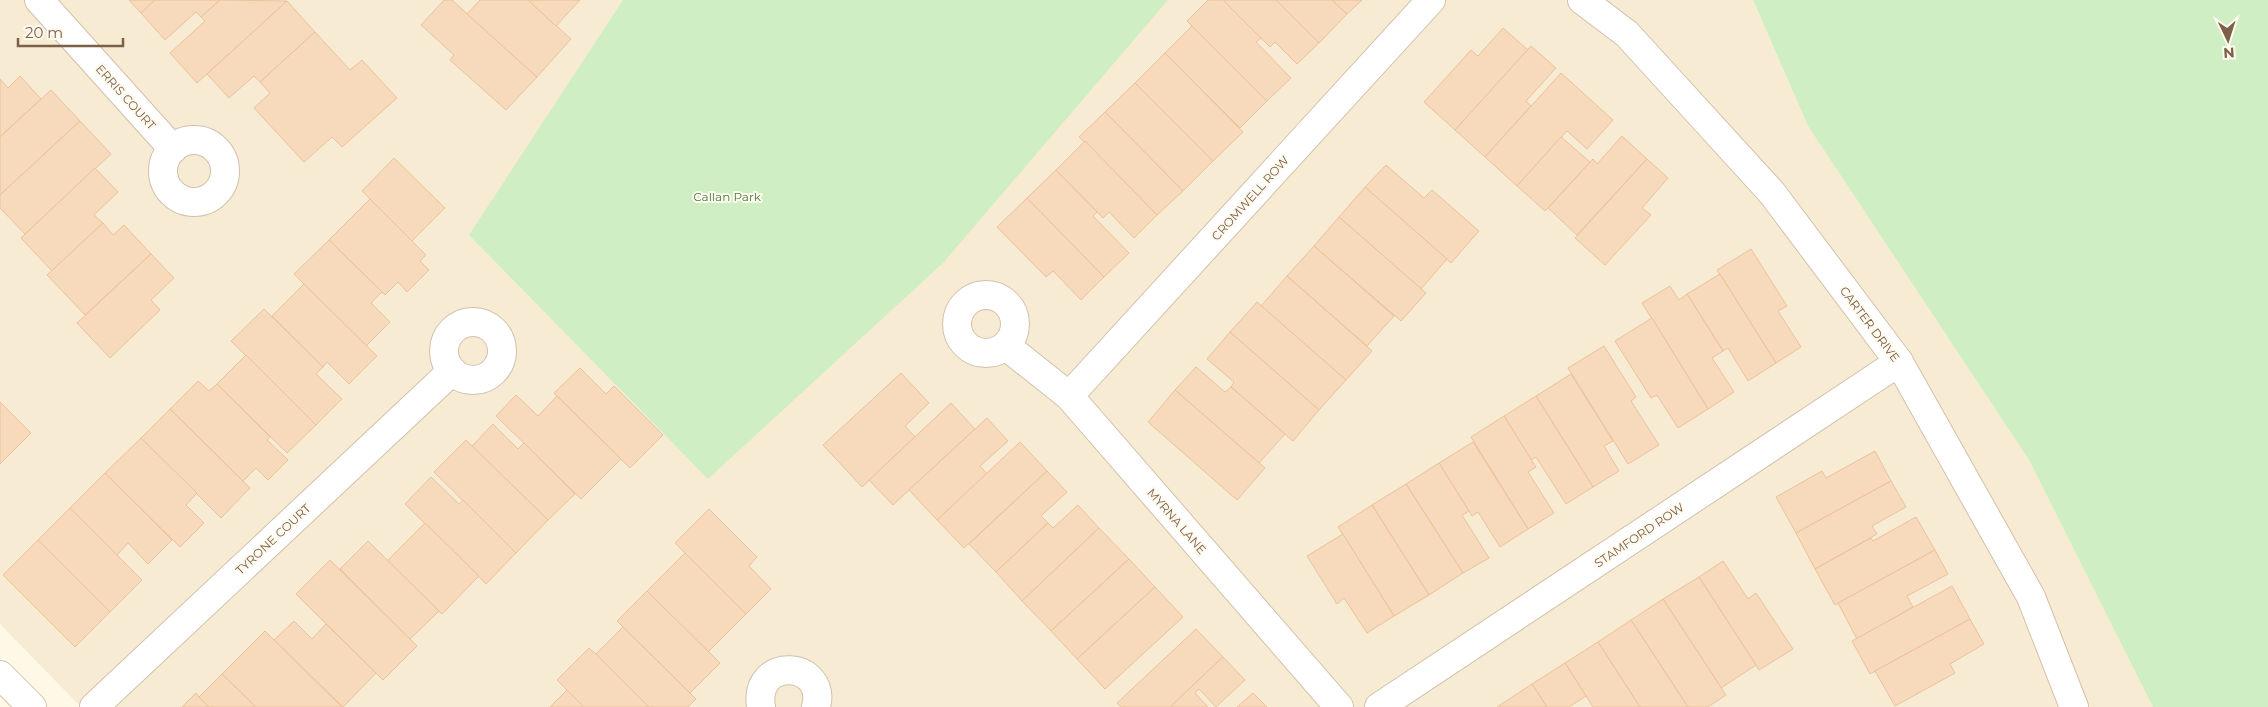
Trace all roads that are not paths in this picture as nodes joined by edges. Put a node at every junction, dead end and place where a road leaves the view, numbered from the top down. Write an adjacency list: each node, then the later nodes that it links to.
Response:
1 (39, 0): 4 (street, ERRIS COURT)
2 (1431, 0): 8 (street, CROMWELL ROW)
3 (1582, 0): 6 (street, CARTER DRIVE)
4 (172, 149)
5 (1006, 346): 8 (street, MYRNA LANE)
6 (1899, 362): 15 (street, STAMFORD ROW); 16 (street, CARTER DRIVE)
7 (452, 371): 11 (street, TYRONE COURT)
8 (1069, 396): 14 (street, MYRNA LANE)
9 (0, 675): 10 (street)
10 (32, 707)
11 (94, 707)
12 (761, 707): 13 (street)
13 (816, 707)
14 (1339, 707)
15 (1379, 707)
16 (2074, 707)

